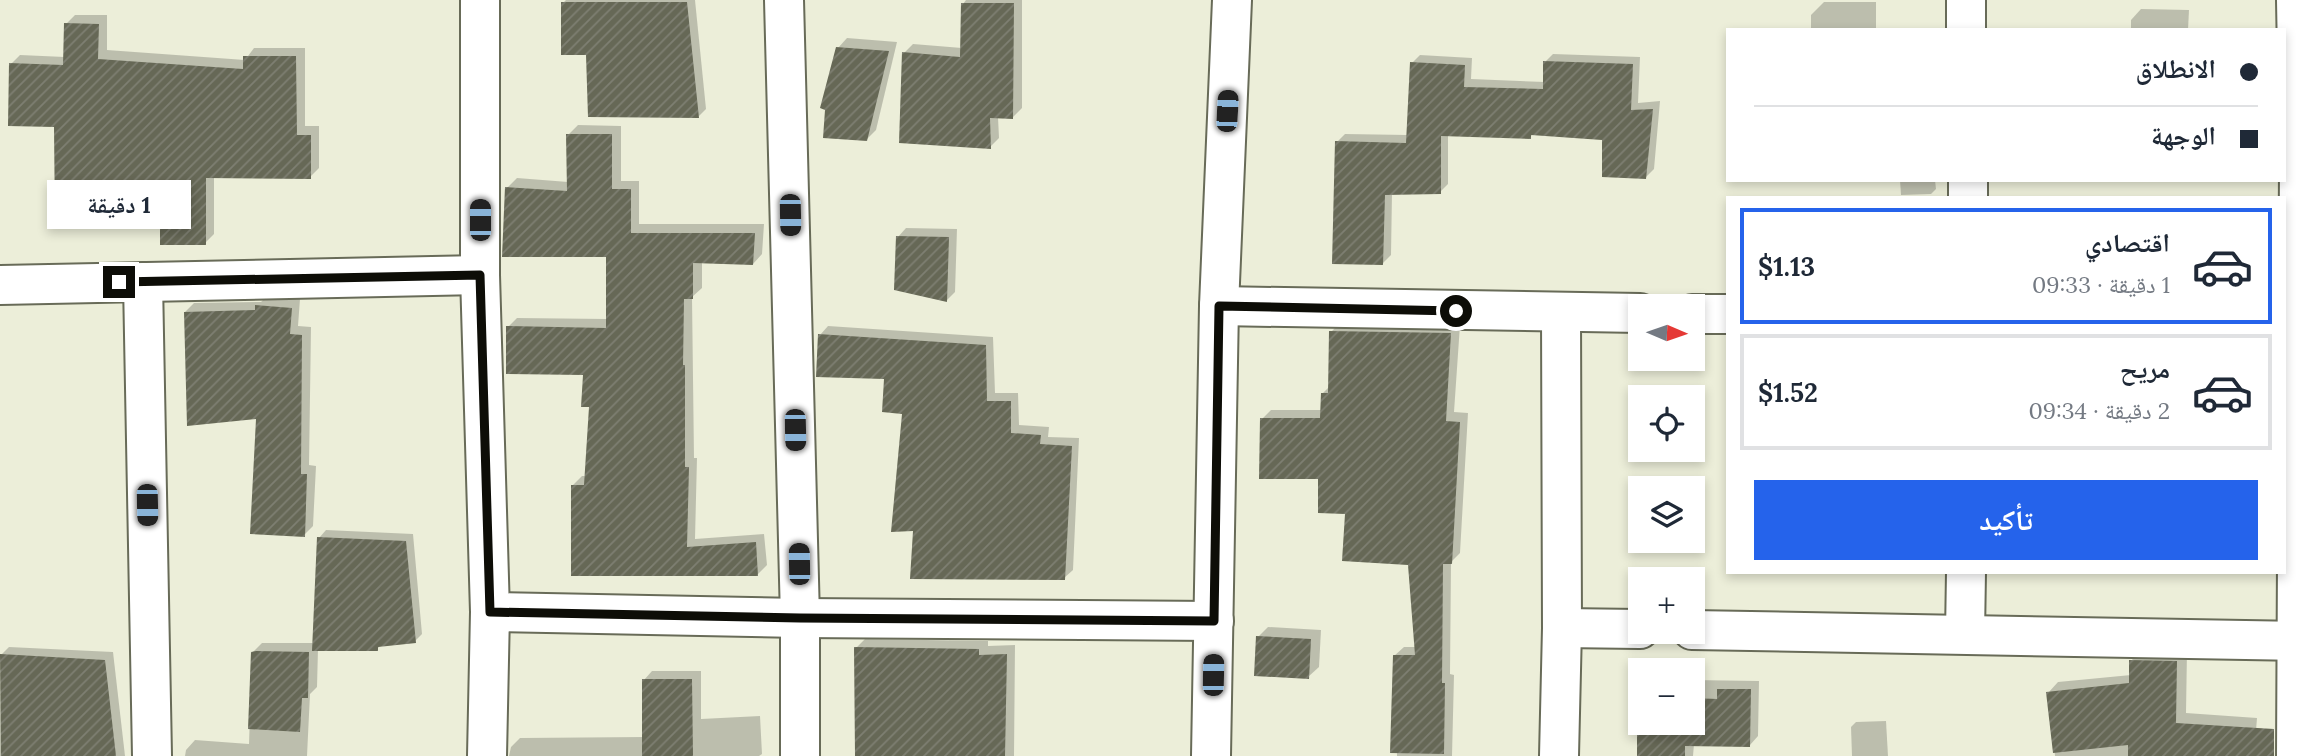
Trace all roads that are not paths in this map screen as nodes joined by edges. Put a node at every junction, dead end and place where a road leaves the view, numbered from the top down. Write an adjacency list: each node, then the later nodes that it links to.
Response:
1 (480, 0): 7 (street)
2 (784, 0): 18 (street)
3 (1233, 0): 10 (street)
4 (1966, 0): 6 (street)
5 (2296, 0): 15 (street)
6 (1966, 28)
7 (480, 275): 8 (street); 17 (street)
8 (143, 282): 9 (street); 25 (street)
9 (0, 285)
10 (1219, 306): 11 (street); 19 (street)
11 (1561, 313): 12 (street); 20 (street)
12 (1628, 313)
13 (1705, 314): 14 (street)
14 (1726, 314)
15 (2306, 389): 24 (street)
16 (1966, 574): 23 (street)
17 (490, 612): 18 (street); 26 (street)
18 (800, 618): 19 (street); 27 (street)
19 (1214, 621): 28 (street)
20 (1562, 628): 21 (street); 29 (street)
21 (1628, 629)
22 (1705, 630): 23 (street)
23 (1965, 634): 24 (street)
24 (2296, 641): 30 (street)
25 (152, 756)
26 (487, 756)
27 (800, 756)
28 (1211, 756)
29 (1559, 756)
30 (2296, 756)

